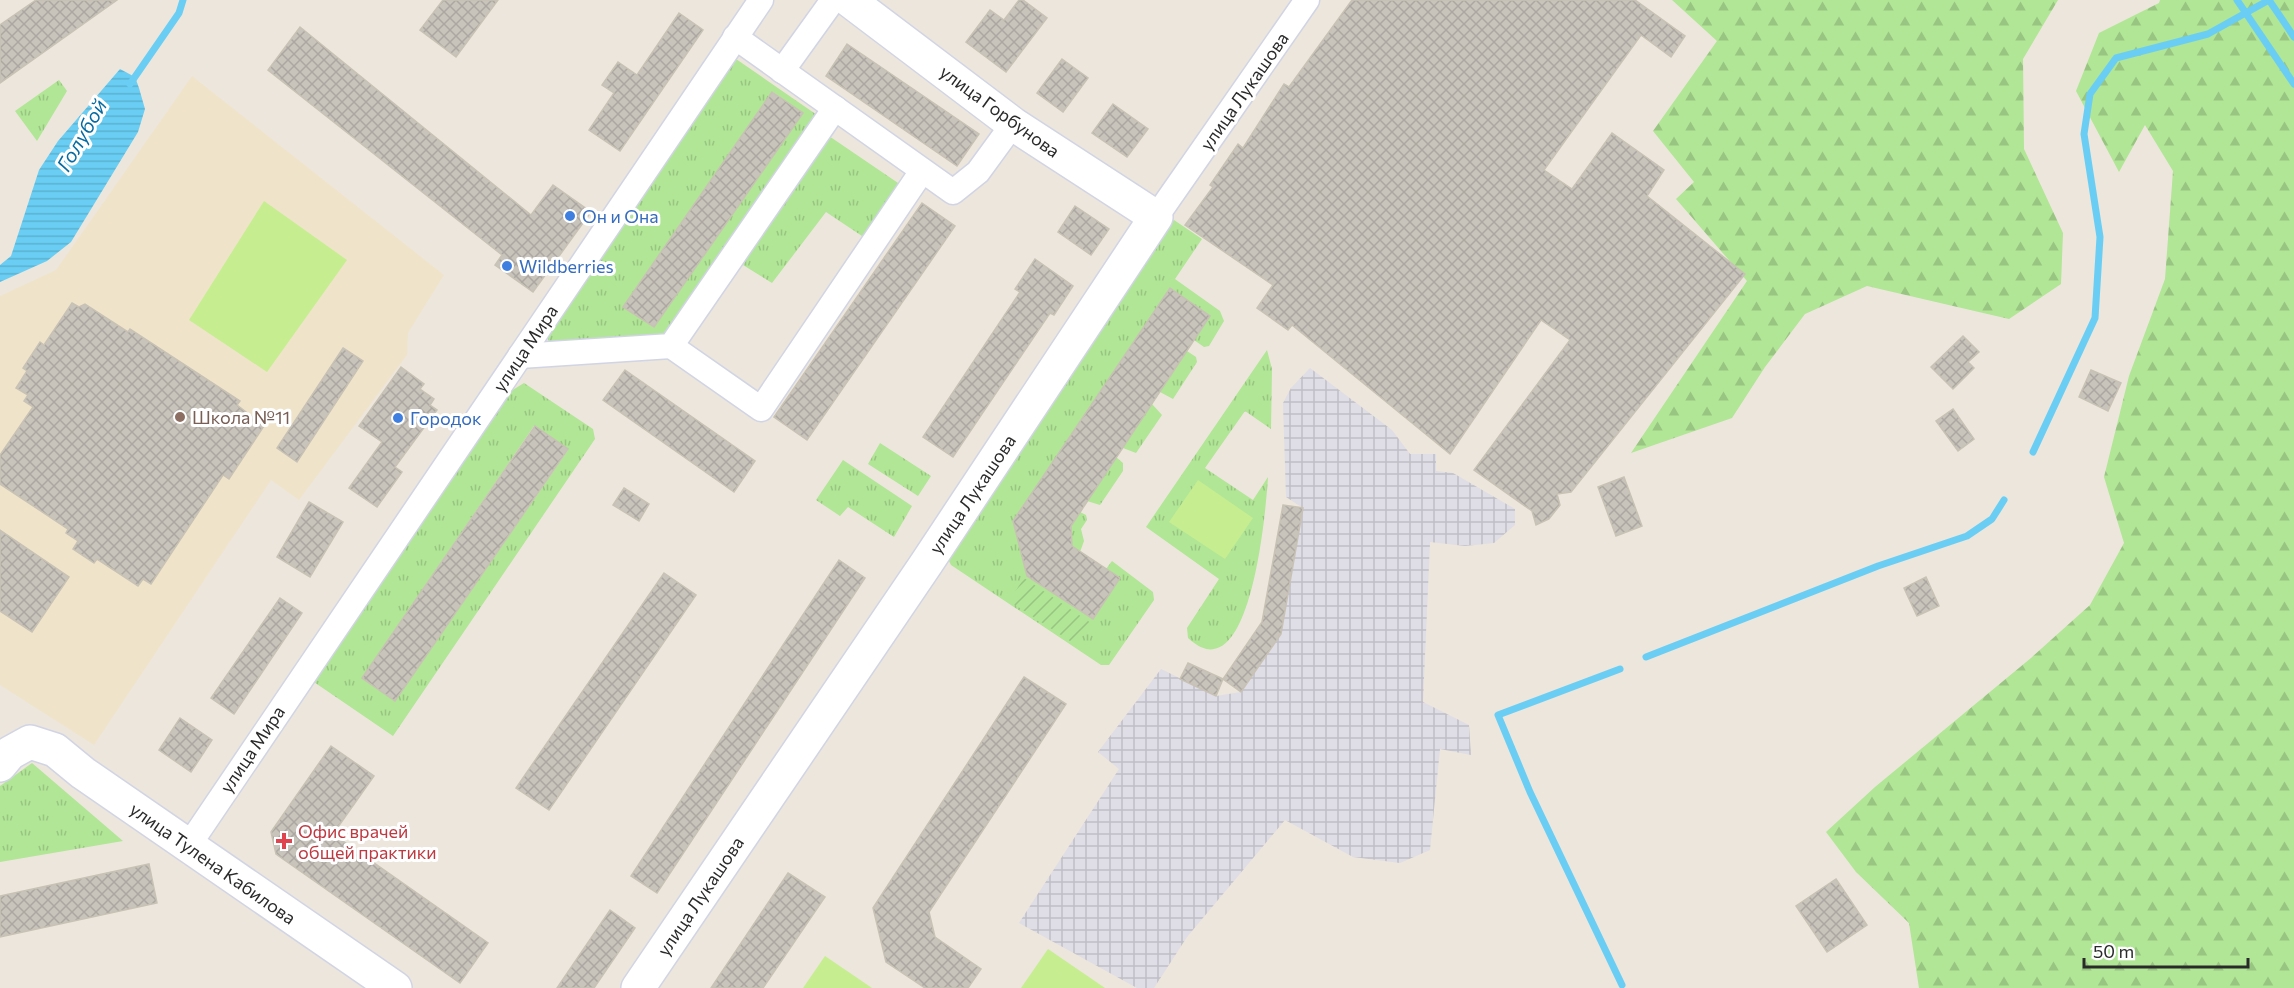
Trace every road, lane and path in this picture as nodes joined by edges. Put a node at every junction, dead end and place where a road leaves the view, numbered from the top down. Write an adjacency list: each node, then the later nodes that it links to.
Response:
1 (761, 0): 5 (street, улица Мира)
2 (833, 0): 6 (street)
3 (849, 0): 8 (street, улица Горбунова)
4 (1307, 0): 10 (street, улица Лукашова)
5 (735, 37): 6 (street); 12 (street, улица Мира)
6 (782, 71): 7 (street)
7 (835, 108): 9 (street); 11 (street)
8 (1013, 124): 9 (street); 10 (street, улица Горбунова)
9 (922, 171): 11 (street)
10 (1156, 217): 16 (street, улица Лукашова)
11 (671, 346): 12 (street)
12 (520, 356): 14 (street, улица Мира)
13 (0, 765): 14 (street, улица Тулена Кабилова)
14 (189, 845): 15 (street, улица Тулена Кабилова)
15 (394, 988)
16 (638, 988)

